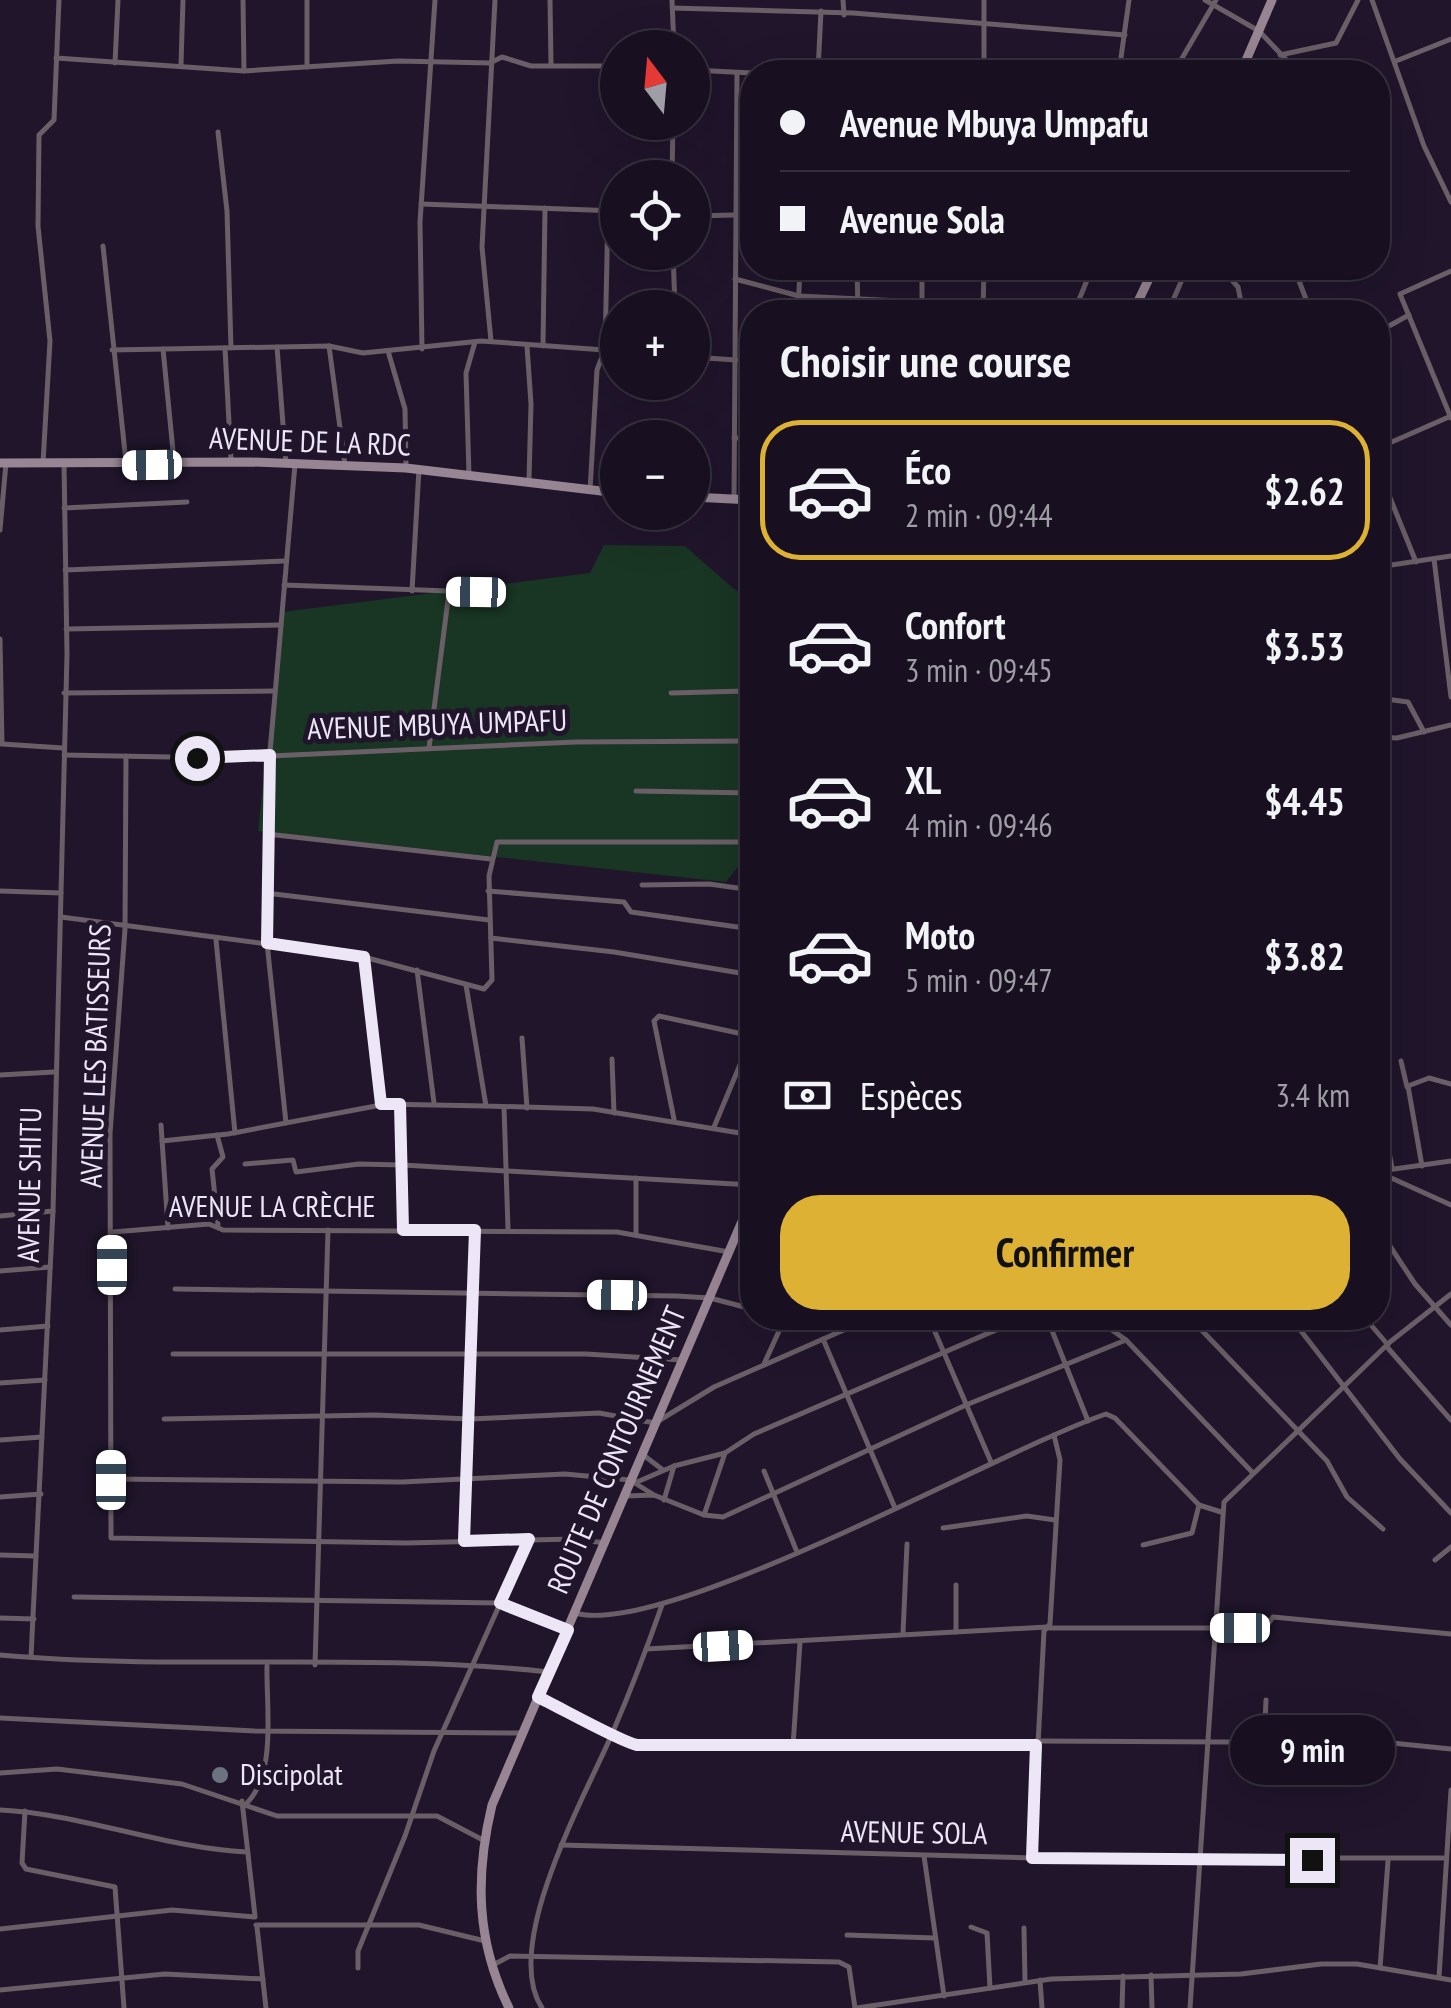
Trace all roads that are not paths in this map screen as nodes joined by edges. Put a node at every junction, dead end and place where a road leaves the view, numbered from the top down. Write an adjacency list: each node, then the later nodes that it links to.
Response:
1 (59, 0): 27 (street)
2 (118, 0): 36 (street)
3 (183, 0): 38 (street)
4 (243, 0): 42 (street)
5 (307, 0): 41 (street)
6 (436, 0): 34 (street)
7 (495, 0): 37 (street)
8 (550, 0): 39 (street)
9 (672, 0): 18 (street)
10 (843, 0): 20 (street)
11 (984, 0): 21 (street)
12 (1129, 0): 24 (street)
13 (1205, 0): 17 (street)
14 (1272, 0): 23 (street)
15 (1358, 0): 26 (street)
16 (1372, 0): 35 (street)
17 (1214, 2): 23 (street); 31 (street)
18 (672, 8): 19 (street); 22 (street)
19 (821, 11): 20 (street); 28 (street)
20 (844, 15): 21 (street)
21 (984, 25): 24 (street); 29 (street)
22 (673, 30)
23 (1259, 31): 26 (street); 32 (street)
24 (1125, 35): 30 (street)
25 (1451, 39): 35 (street)
26 (1280, 56): 33 (street)
27 (56, 58): 36 (street); 88 (street)
28 (819, 60)
29 (984, 60)
30 (1121, 60)
31 (1181, 60)
32 (1246, 60)
33 (1284, 60)
34 (430, 61): 37 (street); 41 (street); 48 (street)
35 (1396, 61): 47 (street)
36 (115, 63): 38 (street)
37 (490, 63): 40 (street); 49 (street)
38 (181, 64): 42 (street)
39 (551, 64)
40 (600, 66)
41 (307, 67): 42 (street)
42 (244, 72)
43 (710, 72): 44 (street)
44 (737, 74): 45 (street); 52 (street)
45 (740, 74)
46 (218, 132): 74 (street)
47 (1451, 202)
48 (421, 204): 49 (street); 75 (street)
49 (483, 205): 50 (street); 68 (street)
50 (545, 208): 51 (street); 71 (street)
51 (600, 211)
52 (736, 215): 53 (street); 56 (street)
53 (710, 216)
54 (103, 246): 77 (street)
55 (1451, 272): 65 (street)
56 (735, 278): 57 (street); 80 (street)
57 (740, 279)
58 (742, 280): 61 (street)
59 (800, 280): 61 (street)
60 (857, 280): 62 (street)
61 (800, 296): 62 (street); 63 (street)
62 (858, 299): 64 (street)
63 (800, 300)
64 (879, 300)
65 (1409, 315): 66 (street); 82 (street)
66 (1390, 325)
67 (475, 342): 68 (street); 75 (street); 96 (street)
68 (492, 342): 70 (street)
69 (329, 346): 72 (street); 78 (street); 93 (street)
70 (526, 346): 71 (street); 97 (street)
71 (543, 346): 76 (street)
72 (276, 347): 74 (street); 91 (street)
73 (163, 348): 74 (street); 77 (street); 90 (street)
74 (228, 348): 86 (street)
75 (422, 349): 78 (street)
76 (600, 349)
77 (112, 350): 92 (street)
78 (388, 352): 94 (street)
79 (710, 358): 80 (street)
80 (736, 360): 83 (street)
81 (600, 362): 98 (street)
82 (1451, 417): 85 (street)
83 (734, 438): 84 (street); 102 (street)
84 (740, 438)
85 (1390, 443)
86 (230, 462): 90 (street, AVENUE DE LA RDC); 91 (street, AVENUE DE LA RDC)
87 (3, 463): 88 (street, AVENUE DE LA RDC); 106 (street)
88 (43, 463): 89 (street, AVENUE DE LA RDC)
89 (64, 464): 92 (street, AVENUE DE LA RDC); 105 (street, AVENUE SHITU)
90 (174, 464): 92 (street, AVENUE DE LA RDC)
91 (290, 464): 93 (street, AVENUE DE LA RDC); 109 (street)
92 (126, 465)
93 (345, 465): 94 (street, AVENUE DE LA RDC)
94 (406, 468): 95 (street, AVENUE DE LA RDC)
95 (419, 469): 96 (street, AVENUE DE LA RDC); 114 (street)
96 (469, 475): 97 (street, AVENUE DE LA RDC)
97 (529, 480): 98 (street, AVENUE DE LA RDC)
98 (589, 492): 99 (street, AVENUE DE LA RDC)
99 (600, 493)
100 (710, 498): 102 (street)
101 (1390, 498): 110 (street)
102 (734, 500): 103 (street)
103 (740, 500)
104 (187, 502): 105 (street)
105 (64, 508): 112 (street, AVENUE SHITU)
106 (0, 530)
107 (1451, 556): 108 (street)
108 (1434, 559): 110 (street); 124 (street)
109 (284, 561): 112 (street); 113 (street)
110 (1416, 562): 111 (street)
111 (1390, 566)
112 (65, 570): 118 (street, AVENUE SHITU)
113 (284, 584): 114 (street); 117 (street)
114 (412, 591): 115 (street)
115 (449, 592): 116 (street); 131 (street)
116 (476, 592)
117 (280, 624): 118 (street); 120 (street)
118 (66, 629): 122 (street, AVENUE SHITU)
119 (0, 639): 130 (street)
120 (275, 691): 122 (street); 133 (street)
121 (740, 692): 123 (street)
122 (64, 693): 132 (street, AVENUE SHITU)
123 (671, 693)
124 (1451, 697)
125 (1390, 700): 127 (street)
126 (1451, 725): 127 (street)
127 (1424, 732): 128 (street)
128 (1390, 736)
129 (740, 740): 131 (street, AVENUE MBUYA UMPAFU)
130 (1, 744): 132 (street, AVENUE MBUYA UMPAFU)
131 (428, 748): 133 (street, AVENUE MBUYA UMPAFU)
132 (64, 751): 134 (street, AVENUE MBUYA UMPAFU); 144 (street, AVENUE SHITU)
133 (270, 755): 134 (street, AVENUE MBUYA UMPAFU); 137 (street)
134 (126, 756): 148 (street, AVENUE LES BATISSEURS)
135 (636, 791): 136 (street)
136 (740, 793)
137 (267, 834): 139 (street); 145 (street)
138 (740, 842): 139 (street)
139 (491, 859): 142 (street)
140 (642, 885): 141 (street)
141 (740, 888)
142 (488, 891): 147 (street); 149 (street)
143 (0, 892): 144 (street)
144 (62, 893): 146 (street, AVENUE SHITU)
145 (266, 893): 147 (street); 152 (street)
146 (61, 916): 148 (street); 162 (street, AVENUE SHITU)
147 (489, 920): 150 (street)
148 (124, 926): 151 (street); 200 (street, AVENUE LES BATISSEURS)
149 (740, 928)
150 (491, 938): 155 (street); 156 (street)
151 (216, 940): 152 (street); 178 (street)
152 (267, 943): 153 (street); 174 (street)
153 (364, 957): 154 (street); 167 (street)
154 (417, 970): 156 (street); 166 (street)
155 (740, 973)
156 (466, 984): 169 (street)
157 (740, 1033): 173 (street)
158 (522, 1038): 171 (street)
159 (612, 1059): 172 (street)
160 (1400, 1061): 165 (street)
161 (740, 1064): 176 (street)
162 (54, 1072): 163 (street); 192 (street, AVENUE SHITU)
163 (0, 1075)
164 (1451, 1084): 165 (street)
165 (1407, 1088): 185 (street)
166 (434, 1103): 168 (street); 169 (street)
167 (381, 1104): 168 (street); 174 (street)
168 (400, 1104): 184 (street)
169 (486, 1106): 170 (street)
170 (504, 1107): 171 (street); 187 (street)
171 (527, 1108): 172 (street)
172 (614, 1113): 173 (street)
173 (674, 1119): 176 (street)
174 (286, 1123): 178 (street)
175 (161, 1125): 180 (street)
176 (714, 1126): 177 (street)
177 (740, 1132)
178 (234, 1133): 179 (street)
179 (217, 1136): 180 (street); 194 (street)
180 (162, 1141): 195 (street)
181 (1390, 1157): 186 (street)
182 (1451, 1161): 185 (street)
183 (244, 1164): 184 (street)
184 (400, 1164): 187 (street); 197 (street)
185 (1422, 1166): 186 (street)
186 (1392, 1168)
187 (508, 1170): 188 (street); 199 (street)
188 (636, 1176): 190 (street); 202 (street)
189 (1390, 1177): 191 (street)
190 (740, 1185)
191 (1451, 1205)
192 (54, 1211): 193 (street); 205 (street, AVENUE SHITU)
193 (0, 1216)
194 (218, 1225): 195 (street, AVENUE LA CRÈCHE); 196 (street, AVENUE LA CRÈCHE)
195 (168, 1228): 200 (street, AVENUE LA CRÈCHE)
196 (328, 1230): 197 (street, AVENUE LA CRÈCHE); 209 (street)
197 (403, 1230): 198 (street, AVENUE LA CRÈCHE)
198 (475, 1230): 199 (street, AVENUE LA CRÈCHE); 208 (street)
199 (508, 1230): 202 (street, AVENUE LA CRÈCHE)
200 (113, 1232): 259 (street, AVENUE LES BATISSEURS)
201 (740, 1232): 204 (street, ROUTE DE CONTOURNEMENT)
202 (636, 1234): 204 (street, AVENUE LA CRÈCHE)
203 (1390, 1245): 213 (street)
204 (730, 1252): 211 (street, ROUTE DE CONTOURNEMENT)
205 (50, 1267): 206 (street); 215 (street, AVENUE SHITU)
206 (0, 1271)
207 (175, 1289): 209 (street)
208 (474, 1293): 209 (street); 211 (street); 232 (street)
209 (326, 1294): 230 (street)
210 (1451, 1294): 213 (street)
211 (710, 1298): 212 (street); 233 (street, ROUTE DE CONTOURNEMENT)
212 (740, 1305)
213 (1435, 1307): 214 (street); 228 (street)
214 (1451, 1325)
215 (48, 1326): 216 (street); 236 (street, AVENUE SHITU)
216 (0, 1330)
217 (779, 1330): 235 (street)
218 (845, 1330): 226 (street)
219 (935, 1330): 231 (street)
220 (997, 1330): 231 (street)
221 (1052, 1330): 234 (street)
222 (1112, 1330): 227 (street)
223 (1201, 1330): 247 (street)
224 (1301, 1330): 238 (street)
225 (1375, 1330): 228 (street)
226 (823, 1340): 235 (street); 239 (street)
227 (1126, 1340): 234 (street); 258 (street)
228 (1388, 1346): 238 (street); 245 (street)
229 (173, 1354): 230 (street)
230 (324, 1354): 232 (street); 241 (street)
231 (944, 1354): 239 (street); 240 (street)
232 (472, 1356): 233 (street); 243 (street)
233 (682, 1360): 246 (street, ROUTE DE CONTOURNEMENT)
234 (1068, 1366): 240 (street); 244 (street)
235 (763, 1367): 246 (street)
236 (45, 1380): 237 (street); 249 (street, AVENUE SHITU)
237 (0, 1383)
238 (1343, 1387): 247 (street); 272 (street)
239 (847, 1395): 251 (street); 252 (street)
240 (966, 1405): 251 (street); 254 (street)
241 (324, 1416): 242 (street); 243 (street); 260 (street)
242 (164, 1419)
243 (470, 1419): 246 (street); 261 (street)
244 (1088, 1420): 248 (street); 269 (street)
245 (1451, 1420)
246 (655, 1423): 253 (street, ROUTE DE CONTOURNEMENT)
247 (1296, 1429): 258 (street); 276 (street)
248 (1054, 1435): 254 (street); 274 (street)
249 (42, 1437): 250 (street); 263 (street, AVENUE SHITU)
250 (0, 1440)
251 (871, 1450): 265 (street); 270 (street)
252 (725, 1453): 255 (street); 273 (street)
253 (642, 1454): 256 (street); 262 (street, ROUTE DE CONTOURNEMENT)
254 (991, 1462): 270 (street)
255 (674, 1466): 256 (street); 268 (street)
256 (663, 1470): 262 (street)
257 (764, 1471): 265 (street)
258 (1252, 1472): 271 (street)
259 (111, 1480): 260 (street); 278 (street, AVENUE LES BATISSEURS)
260 (322, 1481): 261 (street); 278 (street)
261 (466, 1481): 262 (street); 279 (street)
262 (633, 1482): 264 (street); 267 (street, ROUTE DE CONTOURNEMENT)
263 (41, 1494): 266 (street); 286 (street, AVENUE SHITU)
264 (654, 1495): 267 (street); 268 (street)
265 (774, 1495): 273 (street); 284 (street)
266 (0, 1496)
267 (625, 1496): 280 (street, ROUTE DE CONTOURNEMENT)
268 (664, 1500): 273 (street)
269 (1199, 1505): 271 (street); 282 (street)
270 (895, 1508): 284 (street)
271 (1222, 1512): 297 (street)
272 (1451, 1513)
273 (704, 1516)
274 (1055, 1520): 275 (street); 296 (street)
275 (943, 1528)
276 (1383, 1529)
277 (529, 1539): 279 (street); 280 (street); 291 (street)
278 (318, 1541): 279 (street); 290 (street)
279 (464, 1541)
280 (605, 1543): 293 (street, ROUTE DE CONTOURNEMENT)
281 (907, 1544): 300 (street)
282 (1143, 1544)
283 (1451, 1547): 287 (street)
284 (797, 1552): 292 (street)
285 (0, 1555): 286 (street)
286 (36, 1556): 295 (street, AVENUE SHITU)
287 (1435, 1560)
288 (956, 1585): 299 (street)
289 (74, 1597): 290 (street)
290 (318, 1601): 291 (street); 307 (street)
291 (500, 1603): 298 (street); 308 (street)
292 (662, 1604): 293 (street); 303 (street)
293 (575, 1613): 298 (street, ROUTE DE CONTOURNEMENT)
294 (0, 1618): 295 (street)
295 (34, 1619): 305 (street, AVENUE SHITU)
296 (1046, 1628): 297 (street); 299 (street); 317 (street)
297 (1215, 1628): 301 (street); 318 (street)
298 (568, 1630): 309 (street, ROUTE DE CONTOURNEMENT)
299 (956, 1632): 300 (street)
300 (903, 1633): 302 (street)
301 (1451, 1634)
302 (800, 1642): 303 (street); 320 (street)
303 (646, 1649): 315 (street)
304 (0, 1655): 305 (street)
305 (31, 1658): 306 (street)
306 (267, 1664): 307 (street); 313 (street)
307 (314, 1664): 308 (street)
308 (473, 1666): 309 (street); 314 (street)
309 (549, 1672): 310 (street, ROUTE DE CONTOURNEMENT)
310 (538, 1697): 315 (street); 316 (street, ROUTE DE CONTOURNEMENT)
311 (1266, 1700): 319 (street)
312 (0, 1718): 313 (street)
313 (266, 1730): 314 (street); 324 (street)
314 (443, 1731): 316 (street); 327 (street)
315 (613, 1732): 320 (street); 329 (street)
316 (522, 1734): 328 (street, ROUTE DE CONTOURNEMENT)
317 (1036, 1743): 318 (street); 320 (street); 332 (street)
318 (1205, 1744): 319 (street); 333 (street)
319 (1264, 1744): 321 (street)
320 (792, 1746)
321 (1451, 1749)
322 (0, 1773): 324 (street)
323 (1451, 1790): 334 (street)
324 (244, 1802): 327 (street); 330 (street)
325 (0, 1810): 326 (street)
326 (25, 1811): 330 (street); 336 (street)
327 (413, 1814): 328 (street); 339 (street)
328 (484, 1840): 345 (street, ROUTE DE CONTOURNEMENT)
329 (561, 1845): 331 (street, AVENUE SOLA); 346 (street)
330 (247, 1852): 337 (street)
331 (924, 1856): 332 (street, AVENUE SOLA); 344 (street)
332 (1032, 1858): 333 (street, AVENUE SOLA)
333 (1198, 1858): 335 (street, AVENUE SOLA); 350 (street)
334 (1445, 1858): 335 (street, AVENUE SOLA); 354 (street)
335 (1388, 1860): 349 (street)
336 (118, 1915): 337 (street); 342 (street); 353 (street)
337 (255, 1917): 338 (street)
338 (256, 1925): 339 (street); 355 (street)
339 (367, 1926): 345 (street); 348 (street)
340 (972, 1926): 359 (street)
341 (1024, 1928): 358 (street)
342 (0, 1929)
343 (847, 1935): 344 (street)
344 (935, 1938): 361 (street)
345 (485, 1941): 347 (street, ROUTE DE CONTOURNEMENT)
346 (530, 1957): 347 (street); 366 (street); 367 (street)
347 (491, 1966): 365 (street, ROUTE DE CONTOURNEMENT)
348 (358, 1968)
349 (1380, 1968): 350 (street); 354 (street)
350 (1191, 1974): 351 (street); 372 (street)
351 (1150, 1975): 352 (street); 371 (street)
352 (1122, 1976): 356 (street); 370 (street)
353 (122, 1977): 355 (street); 360 (street); 363 (street)
354 (1438, 1977): 357 (street)
355 (263, 1980): 364 (street)
356 (1040, 1980): 358 (street); 369 (street)
357 (1451, 1980)
358 (1025, 1982): 359 (street)
359 (990, 1988): 361 (street)
360 (0, 1990)
361 (946, 1995): 362 (street); 368 (street)
362 (866, 2007): 367 (street)
363 (124, 2008)
364 (266, 2008)
365 (509, 2008)
366 (542, 2008)
367 (856, 2008)
368 (950, 2008)
369 (1042, 2008)
370 (1122, 2008)
371 (1152, 2008)
372 (1190, 2008)

